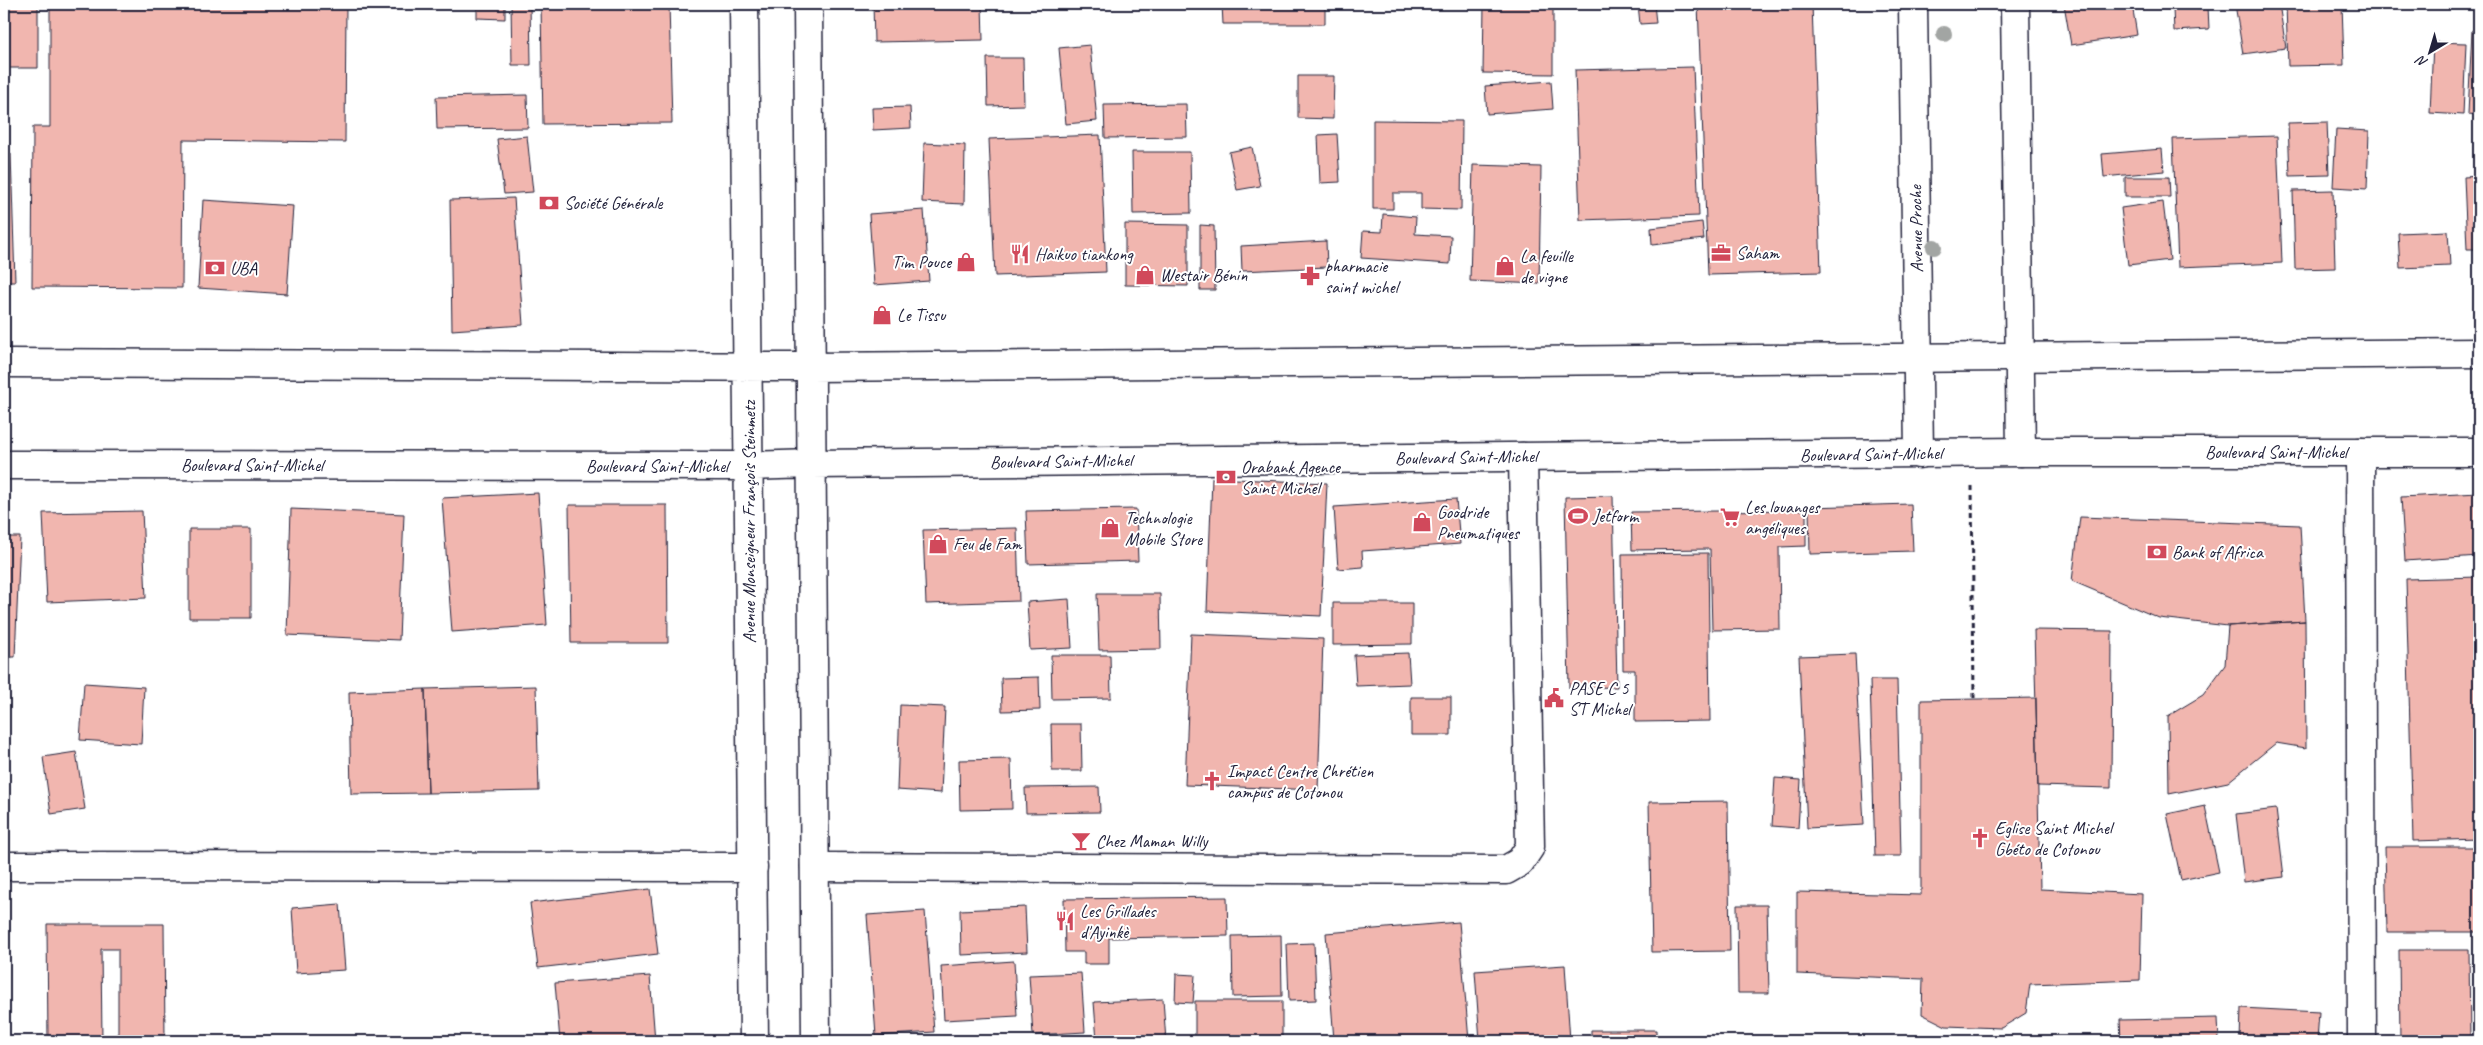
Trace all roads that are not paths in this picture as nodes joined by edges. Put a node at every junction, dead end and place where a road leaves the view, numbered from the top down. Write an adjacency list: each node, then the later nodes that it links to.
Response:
1 (744, 4): 9 (main road, Avenue Monseigneur François Steinmetz)
2 (808, 4): 10 (main road)
3 (1914, 4): 7 (main road, Avenue Proche)
4 (2015, 4): 6 (main road)
5 (2479, 353): 6 (main road)
6 (2020, 357): 7 (main road); 11 (main road)
7 (1918, 358): 10 (main road); 14 (main road, Avenue Proche)
8 (4, 363): 9 (main road)
9 (748, 366): 10 (main road); 18 (main road, Avenue Monseigneur François Steinmetz)
10 (811, 367): 16 (main road)
11 (2022, 452): 12 (main road, Boulevard Saint-Michel); 14 (main road, Boulevard Saint-Michel)
12 (2360, 452): 13 (main road, Boulevard Saint-Michel); 24 (main road)
13 (2479, 452)
14 (1919, 454): 15 (main road, Boulevard Saint-Michel)
15 (1523, 457): 16 (main road, Boulevard Saint-Michel); 21 (main road)
16 (812, 464): 18 (main road, Boulevard Saint-Michel); 21 (main road)
17 (4, 465): 18 (main road, Boulevard Saint-Michel)
18 (749, 466): 20 (main road, Avenue Monseigneur François Steinmetz)
19 (4, 866): 20 (main road)
20 (753, 866): 22 (main road, Avenue Monseigneur François Steinmetz)
21 (815, 867): 23 (main road)
22 (754, 1041)
23 (816, 1041)
24 (2362, 1041)

